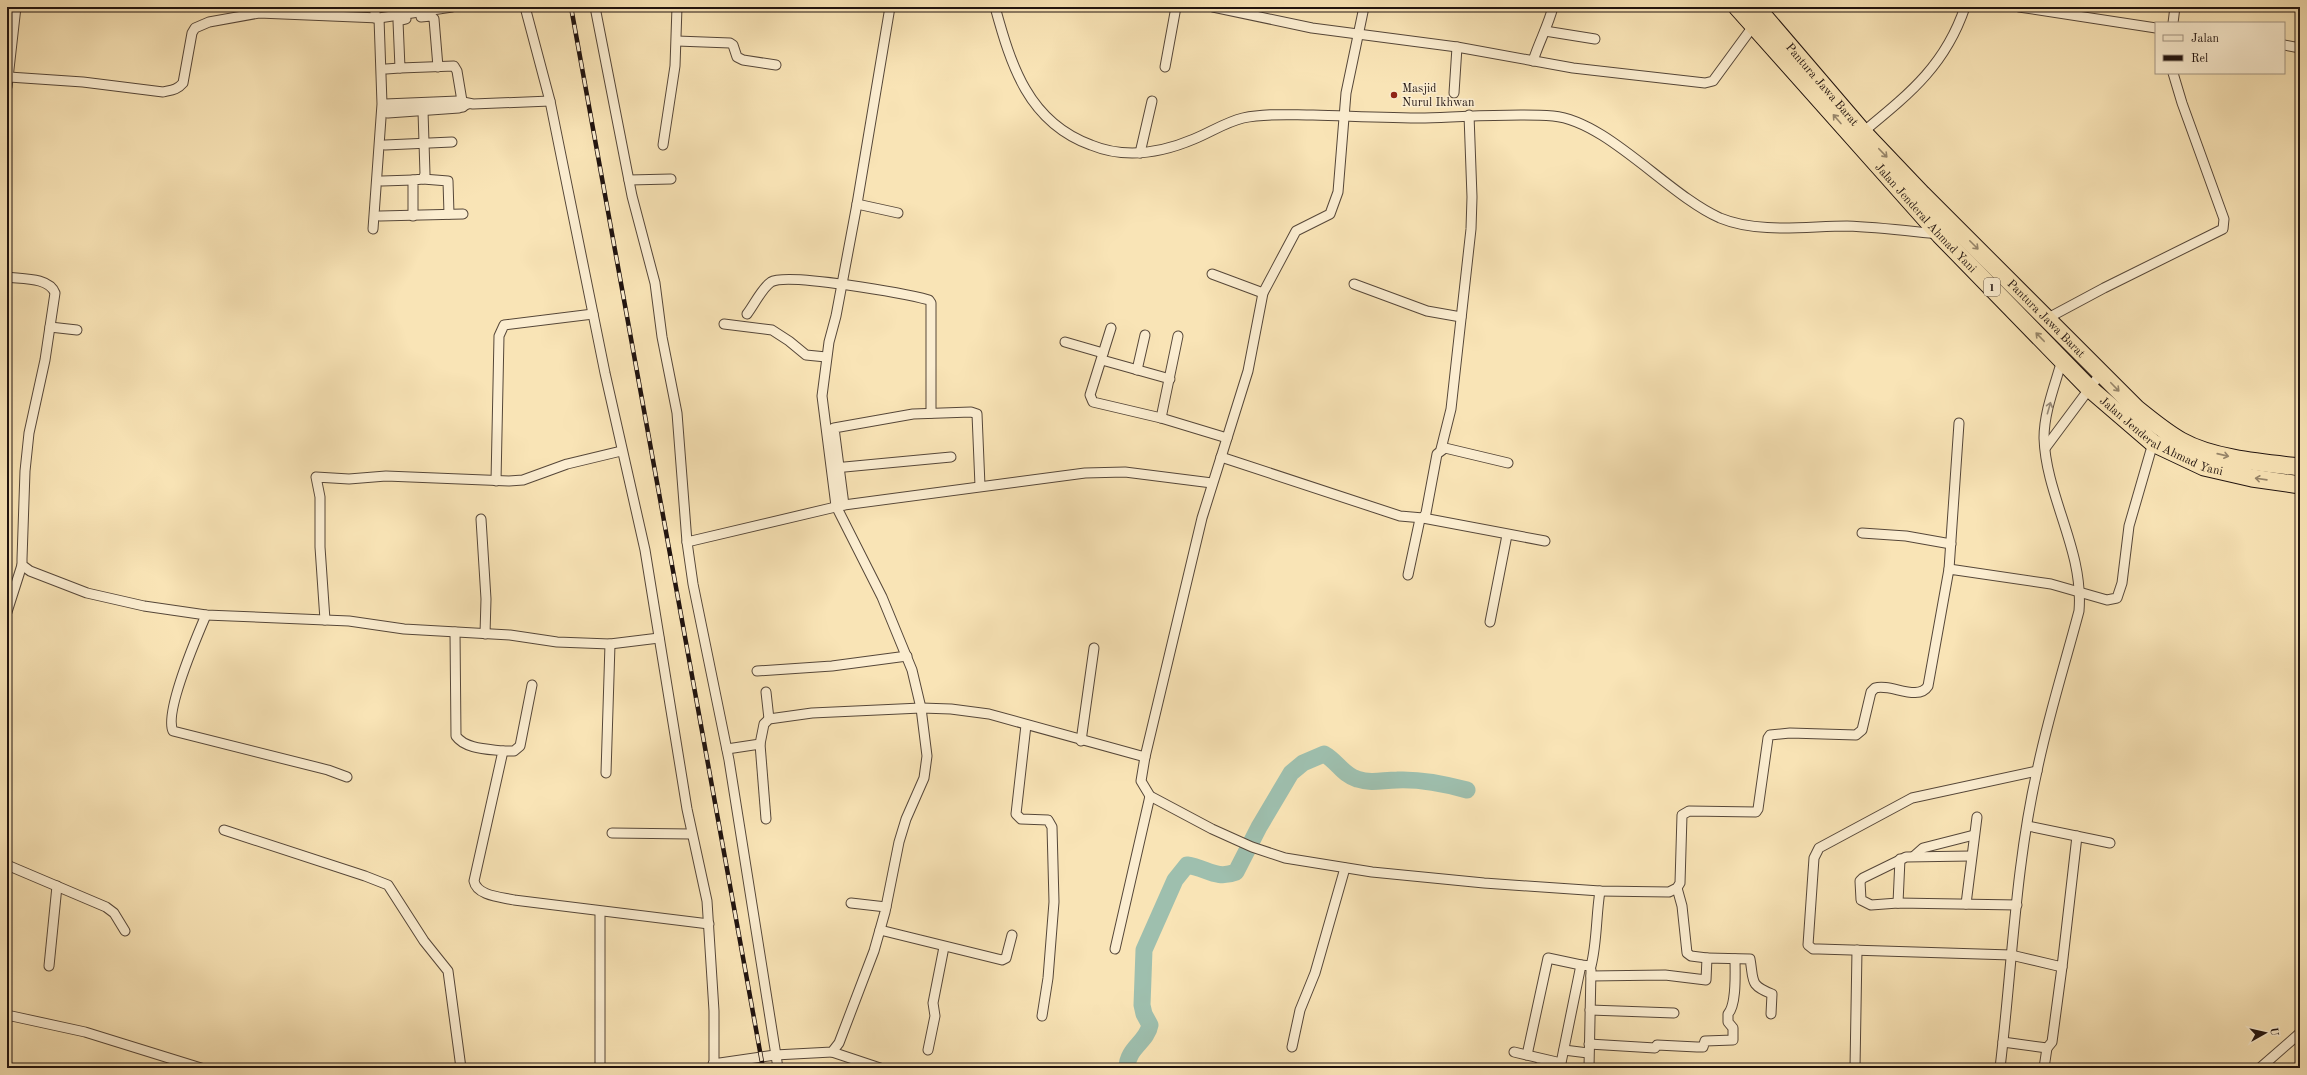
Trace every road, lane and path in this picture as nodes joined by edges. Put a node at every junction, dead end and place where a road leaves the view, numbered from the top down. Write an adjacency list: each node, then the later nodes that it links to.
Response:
1 (16, 7): 37 (street)
2 (375, 7): 19 (street)
3 (452, 7): 19 (street)
4 (525, 7): 40 (street)
5 (595, 7): 54 (street)
6 (677, 7): 26 (street)
7 (890, 7): 56 (street)
8 (995, 7): 50 (street)
9 (1176, 7): 33 (street)
10 (1213, 7): 23 (street)
11 (1364, 7): 23 (street)
12 (1553, 7): 24 (street)
13 (1737, 7): 21 (highway, Jalan Jenderal Ahmad Yani / 1)
14 (1756, 7): 45 (highway, Pantura Jawa Barat / 1)
15 (1965, 7): 45 (street)
16 (2019, 7): 22 (street)
17 (2175, 7): 20 (street)
18 (259, 10): 19 (street); 37 (street)
19 (377, 18): 62 (street)
20 (2173, 22)
21 (1754, 25): 30 (street); 63 (highway, Jalan Jenderal Ahmad Yani / 1, one-way to 21)
22 (2155, 28)
23 (1359, 32): 28 (street); 44 (street)
24 (1545, 32): 25 (street); 30 (street)
25 (1595, 39)
26 (677, 41): 31 (street); 48 (street)
27 (2285, 45): 29 (street)
28 (1457, 47): 30 (street); 39 (street)
29 (2300, 48)
30 (1533, 62)
31 (776, 65)
32 (438, 67): 34 (street); 34 (street); 42 (street)
33 (1164, 67)
34 (400, 68): 35 (street)
35 (386, 69)
36 (2173, 74): 72 (street)
37 (9, 77): 38 (street)
38 (7, 87)
39 (1454, 93)
40 (550, 101): 42 (street); 69 (street)
41 (1152, 101): 50 (street)
42 (465, 104): 47 (street)
43 (1469, 115): 44 (street); 63 (street); 71 (street)
44 (1345, 116): 50 (street); 68 (street)
45 (1863, 132): 72 (highway, Pantura Jawa Barat / 1, one-way to 72)
46 (452, 142): 47 (street)
47 (424, 143): 49 (street); 51 (street)
48 (663, 144)
49 (385, 145)
50 (1140, 153)
51 (424, 179): 53 (street); 58 (street)
52 (671, 179): 54 (street)
53 (413, 180): 55 (street); 61 (street)
54 (629, 180): 111 (street)
55 (382, 181)
56 (857, 204): 57 (street); 66 (street)
57 (898, 213)
58 (449, 214): 59 (street); 61 (street)
59 (463, 214)
60 (380, 216): 61 (street)
61 (413, 216)
62 (373, 229)
63 (1940, 235): 82 (highway, Jalan Jenderal Ahmad Yani / 1, one-way to 63)
64 (1212, 274): 68 (street)
65 (7, 277): 74 (street)
66 (842, 284): 70 (street); 80 (street); 87 (street)
67 (1354, 284): 71 (street)
68 (1263, 293): 91 (street)
69 (593, 314): 95 (street); 101 (street)
70 (747, 314)
71 (1461, 317): 94 (street)
72 (2048, 318): 84 (highway, Pantura Jawa Barat / 1)
73 (724, 324): 80 (street)
74 (50, 327): 76 (street); 113 (street)
75 (1111, 328): 81 (street)
76 (77, 330)
77 (1145, 335): 83 (street)
78 (1178, 336): 85 (street)
79 (1065, 342): 81 (street)
80 (826, 357): 90 (street)
81 (1102, 357): 83 (street); 88 (street)
82 (2062, 360): 86 (highway, Jalan Jenderal Ahmad Yani / 1); 93 (street, one-way to 82)
83 (1137, 370): 85 (street)
84 (2101, 373): 86 (street); 100 (highway, Pantura Jawa Barat / 1, one-way to 100)
85 (1170, 379): 88 (street)
86 (2088, 388): 92 (highway, Jalan Jenderal Ahmad Yani / 1); 93 (street)
87 (931, 413): 90 (street); 104 (street)
88 (1161, 418): 91 (street)
89 (1959, 423): 112 (street)
90 (829, 429): 99 (street)
91 (1228, 438): 97 (street)
92 (2153, 443): 103 (highway, Jalan Jenderal Ahmad Yani / 1, one-way to 92); 116 (street)
93 (2046, 447): 116 (street)
94 (1441, 449): 98 (street); 106 (street)
95 (621, 451): 101 (street); 123 (street)
96 (951, 457): 99 (street)
97 (1221, 457): 102 (street); 106 (street)
98 (1508, 463)
99 (834, 468): 105 (street)
100 (2300, 468)
101 (496, 481): 119 (street)
102 (1212, 483): 104 (street); 137 (street)
103 (2300, 485)
104 (980, 486): 105 (street)
105 (840, 506): 111 (street); 126 (street)
106 (1422, 518): 109 (street); 115 (street)
107 (481, 519): 122 (street)
108 (1862, 533): 112 (street)
109 (1507, 535): 110 (street); 120 (street)
110 (1545, 541)
111 (687, 542): 135 (street)
112 (1951, 544): 114 (street)
113 (22, 565): 117 (street); 118 (street)
114 (1949, 569): 116 (street); 157 (street)
115 (1408, 575)
116 (2081, 594): 138 (street)
117 (7, 612)
118 (206, 615): 119 (street); 140 (street)
119 (325, 620): 121 (street)
120 (1490, 622)
121 (455, 632): 122 (street); 136 (street)
122 (485, 634): 124 (street)
123 (659, 638): 124 (street); 147 (street)
124 (610, 644): 139 (street)
125 (1094, 648): 133 (street)
126 (907, 656): 127 (street); 130 (street)
127 (757, 671)
128 (532, 685): 136 (street)
129 (766, 692): 131 (street)
130 (921, 708): 131 (street); 132 (street); 163 (street)
131 (769, 719): 134 (street)
132 (1026, 725): 133 (street); 183 (street)
133 (1081, 741): 137 (street)
134 (760, 744): 135 (street); 143 (street)
135 (727, 749): 193 (street)
136 (503, 751): 164 (street)
137 (1145, 757): 141 (street)
138 (2037, 771): 144 (street); 171 (street)
139 (606, 773)
140 (347, 777)
141 (1150, 796): 155 (street); 170 (street)
142 (1977, 817): 148 (street)
143 (766, 818)
144 (2028, 826): 149 (street); 162 (street)
145 (224, 830): 197 (street)
146 (612, 833): 147 (street)
147 (691, 834): 165 (street)
148 (1974, 835): 151 (street); 152 (street)
149 (2077, 836): 150 (street); 177 (street)
150 (2110, 843)
151 (1914, 856): 152 (street); 153 (street)
152 (1971, 856): 161 (street)
153 (1900, 859): 160 (street); 160 (street)
154 (7, 865): 156 (street)
155 (1345, 868): 158 (street); 186 (street)
156 (57, 886): 167 (street); 176 (street)
157 (1677, 888): 158 (street); 173 (street)
158 (1600, 891): 178 (street)
159 (851, 903): 163 (street)
160 (1898, 903): 161 (street)
161 (1966, 904): 162 (street)
162 (2016, 905): 172 (street)
163 (886, 907): 166 (street)
164 (600, 912): 165 (street); 198 (street)
165 (709, 924): 195 (street)
166 (880, 930): 169 (street); 191 (street)
167 (124, 931)
168 (1012, 935): 169 (street)
169 (944, 947): 189 (street)
170 (1115, 949)
171 (1857, 950): 172 (street); 202 (street)
172 (2011, 955): 177 (street); 185 (street)
173 (1707, 958): 174 (street); 178 (street)
174 (1735, 959): 181 (street); 188 (street)
175 (1581, 965): 178 (street); 190 (street); 194 (street)
176 (49, 966)
177 (2062, 967): 187 (street)
178 (1591, 971): 179 (street)
179 (1590, 1010): 180 (street); 188 (street)
180 (1674, 1013)
181 (1771, 1014)
182 (7, 1015): 196 (street)
183 (1042, 1016)
184 (2300, 1033): 205 (street)
185 (2003, 1042): 187 (street); 203 (street)
186 (1292, 1047)
187 (2047, 1048): 204 (street)
188 (1588, 1049): 190 (street); 201 (street)
189 (928, 1050)
190 (1564, 1050): 194 (street)
191 (832, 1052): 193 (street); 200 (street)
192 (1514, 1052): 194 (street)
193 (775, 1055): 195 (street); 199 (street)
194 (1527, 1055)
195 (714, 1066)
196 (201, 1068)
197 (461, 1068)
198 (600, 1068)
199 (778, 1068)
200 (880, 1068)
201 (1589, 1068)
202 (1855, 1068)
203 (2000, 1068)
204 (2044, 1068)
205 (2260, 1068)

